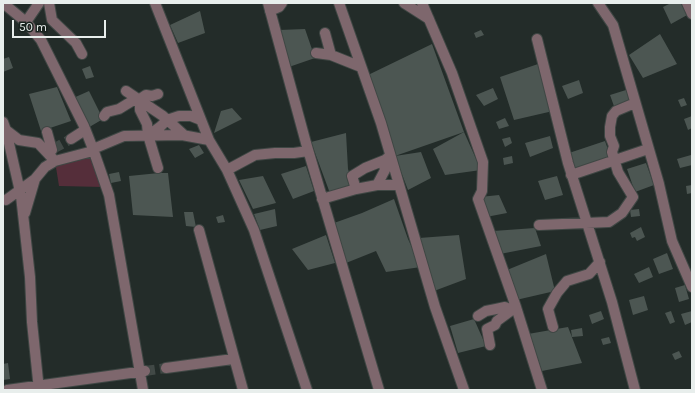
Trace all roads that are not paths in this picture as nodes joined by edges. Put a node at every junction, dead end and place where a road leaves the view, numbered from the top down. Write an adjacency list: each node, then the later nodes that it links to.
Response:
1 (3, 3): 14 (street)
2 (38, 3): 14 (street)
3 (49, 3): 18 (street)
4 (282, 3): 11 (street)
5 (404, 3): 13 (street)
6 (422, 3): 13 (street)
7 (598, 3): 24 (street)
8 (687, 3): 12 (street)
9 (157, 4): 27 (street)
10 (341, 5): 20 (street)
11 (269, 7): 38 (street)
12 (692, 14)
13 (429, 19): 58 (street)
14 (26, 22): 29 (street)
15 (325, 33): 19 (street)
16 (537, 39): 44 (street)
17 (316, 53): 19 (street)
18 (82, 54)
19 (331, 55): 20 (street)
20 (361, 67): 39 (street)
21 (126, 91): 23 (street)
22 (158, 94): 23 (street)
23 (138, 98): 25 (street); 26 (street); 31 (street)
24 (635, 103): 35 (street); 40 (street)
25 (104, 116)
26 (167, 120): 27 (street); 31 (street); 32 (street)
27 (201, 120): 34 (street)
28 (5, 126): 37 (street); 49 (street)
29 (85, 130): 33 (street); 36 (street)
30 (47, 132): 37 (street)
31 (148, 135): 32 (street); 36 (street); 42 (street)
32 (184, 135): 34 (street)
33 (71, 139)
34 (209, 140): 43 (street)
35 (648, 149): 40 (street); 57 (street)
36 (93, 150): 41 (street); 64 (street)
37 (51, 151): 41 (street)
38 (308, 151): 43 (street); 50 (street)
39 (387, 158): 46 (street); 47 (street); 48 (street)
40 (615, 160): 44 (street); 53 (street)
41 (55, 162): 45 (street)
42 (158, 168)
43 (227, 170): 69 (street)
44 (571, 175): 53 (street)
45 (35, 179): 49 (street); 52 (street)
46 (377, 185): 47 (street); 48 (street)
47 (399, 185): 71 (street)
48 (356, 189): 50 (street)
49 (19, 190): 51 (street); 52 (street)
50 (322, 199): 70 (street)
51 (6, 200)
52 (23, 218): 65 (street)
53 (587, 223): 54 (street); 56 (street)
54 (539, 224)
55 (199, 230): 62 (street)
56 (600, 262): 60 (street); 73 (street)
57 (692, 287)
58 (514, 309): 59 (street); 61 (street); 72 (street)
59 (478, 316)
60 (553, 327)
61 (490, 345)
62 (233, 359): 63 (street); 68 (street)
63 (166, 368)
64 (143, 372): 65 (street); 67 (street)
65 (39, 388): 66 (street)
66 (7, 390)
67 (143, 390)
68 (243, 390)
69 (307, 390)
70 (379, 390)
71 (464, 390)
72 (542, 390)
73 (635, 390)

